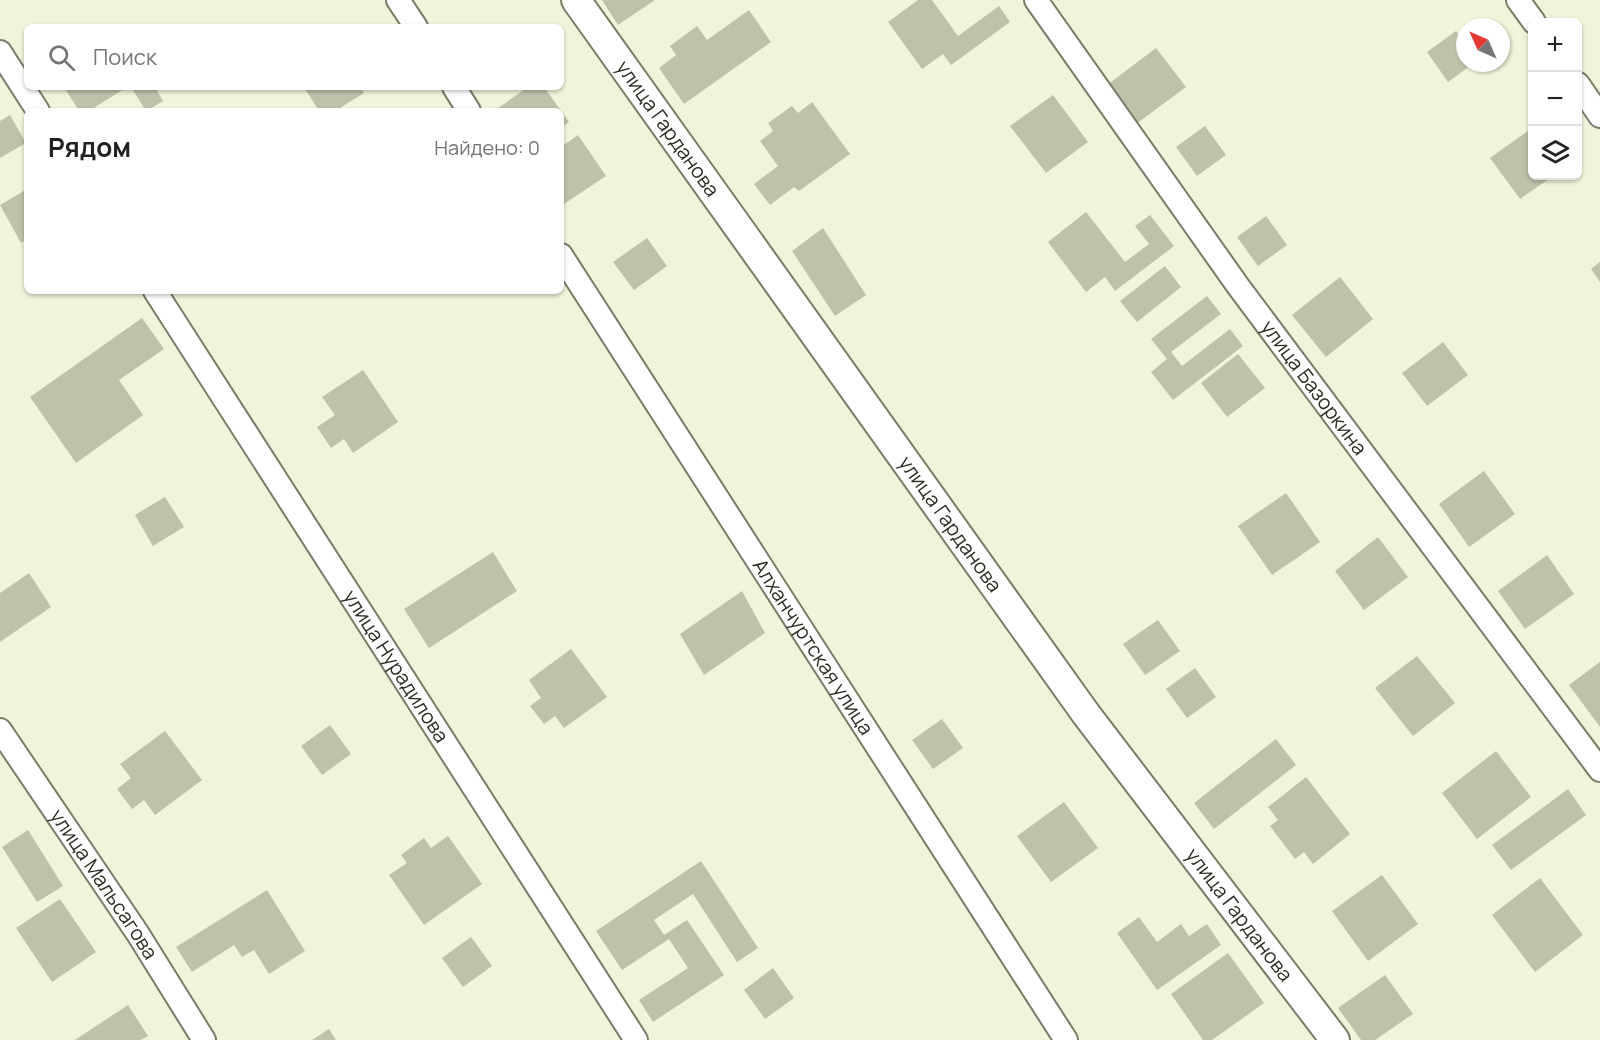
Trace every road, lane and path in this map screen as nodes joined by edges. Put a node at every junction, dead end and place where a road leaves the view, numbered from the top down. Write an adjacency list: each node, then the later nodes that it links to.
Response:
1 (398, 0): 6 (street)
2 (576, 0): 22 (street, улица Гарданова)
3 (1036, 0): 18 (street, улица Базоркина)
4 (1518, 0): 5 (street)
5 (1531, 18)
6 (414, 24)
7 (0, 52): 8 (street)
8 (24, 89)
9 (24, 90): 12 (street)
10 (456, 90): 13 (street)
11 (1582, 90): 14 (street)
12 (36, 108)
13 (467, 108)
14 (1600, 116)
15 (564, 260): 21 (street, Алханчуртская улица)
16 (156, 294): 20 (street, улица Нурадилова)
17 (0, 730): 19 (street, улица Мальсагова)
18 (1600, 770)
19 (204, 1040)
20 (636, 1040)
21 (1066, 1040)
22 (1335, 1040)

